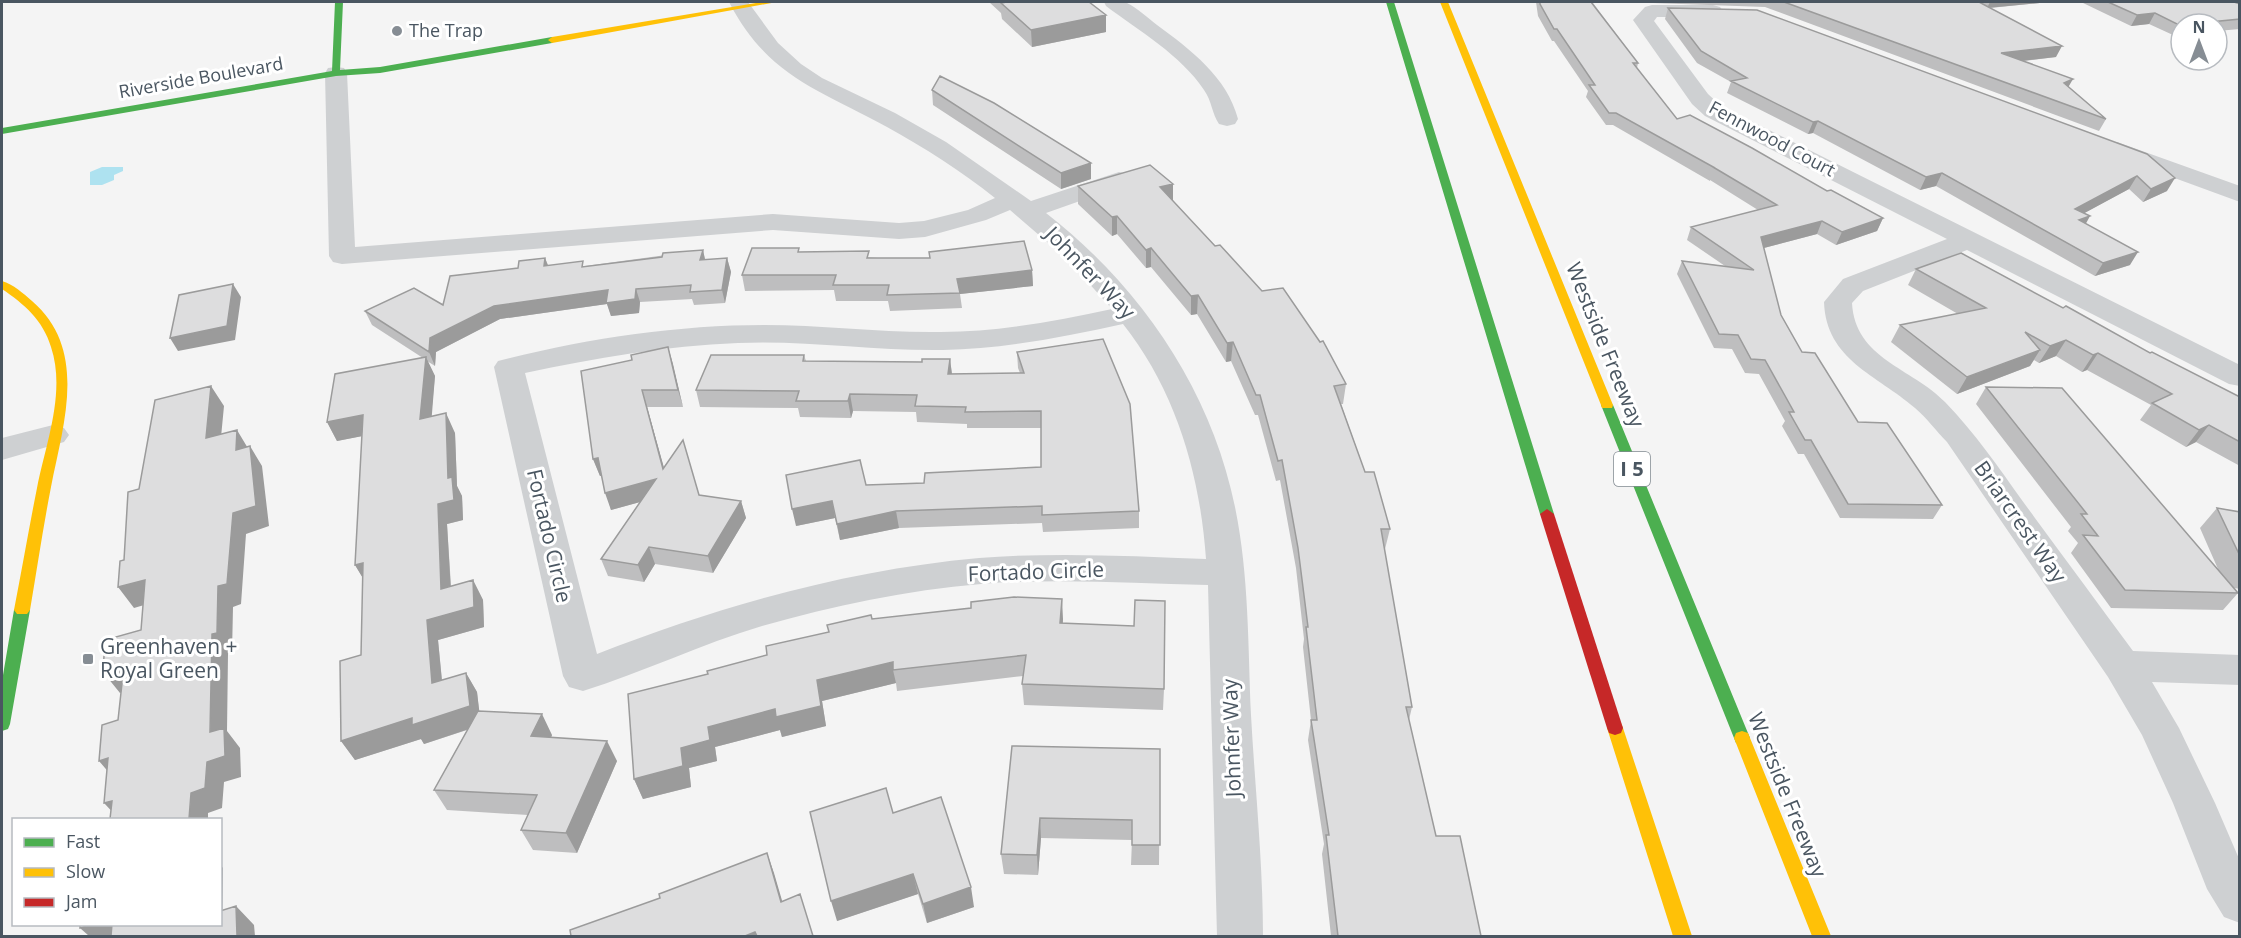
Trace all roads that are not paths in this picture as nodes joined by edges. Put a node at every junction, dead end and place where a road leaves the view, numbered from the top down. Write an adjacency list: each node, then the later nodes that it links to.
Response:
1 (339, 2): 9 (main road)
2 (700, 2): 9 (main road)
3 (773, 2): 7 (main road)
4 (1113, 2): 10 (street)
5 (1390, 2): 29 (main road)
6 (1444, 2): 30 (main road, Westside Freeway / I 5)
7 (740, 4): 9 (main road); 15 (street, Johnfer Way)
8 (1733, 11): 16 (street, Fennwood Court)
9 (336, 73): 11 (main road, Riverside Boulevard); 15 (street)
10 (1227, 119)
11 (2, 131)
12 (2094, 140): 14 (street)
13 (1127, 176): 15 (street)
14 (2240, 195)
15 (1020, 205): 18 (street, Johnfer Way)
16 (1969, 240): 19 (street, Fennwood Court); 23 (street, Briarcrest Way)
17 (2, 284): 20 (main road)
18 (1132, 313): 22 (street, Johnfer Way); 22 (street, Fortado Circle)
19 (2240, 377)
20 (52, 435): 21 (street); 25 (main road)
21 (2, 449)
22 (1226, 573): 28 (street, Johnfer Way)
23 (2122, 666): 24 (street); 27 (street, Briarcrest Way)
24 (2240, 670)
25 (5, 685): 26 (main road)
26 (2, 724)
27 (2240, 902)
28 (1240, 936)
29 (1683, 936)
30 (1822, 936)

